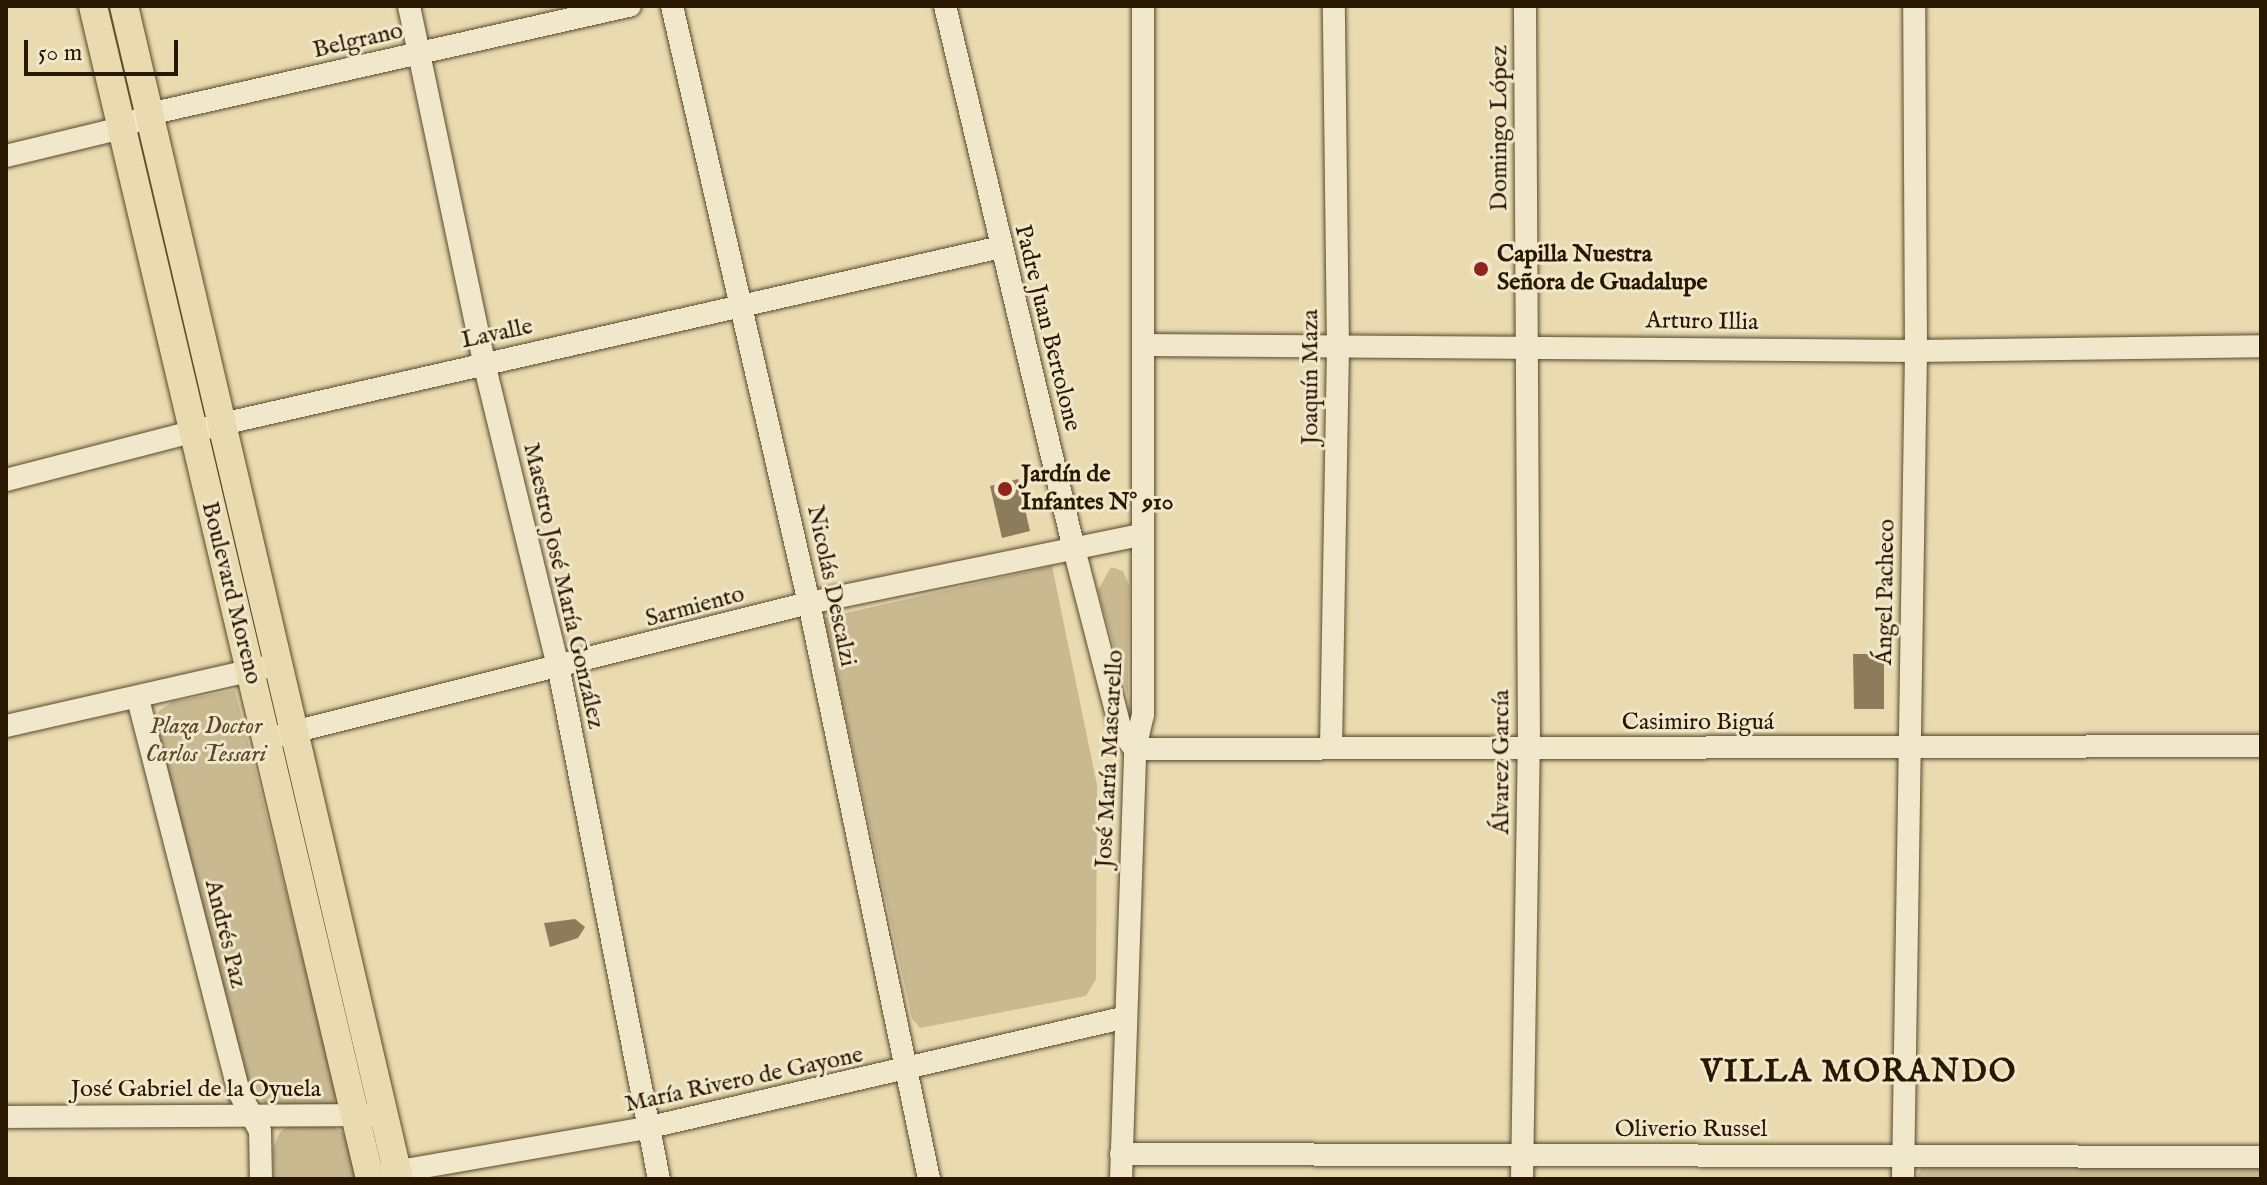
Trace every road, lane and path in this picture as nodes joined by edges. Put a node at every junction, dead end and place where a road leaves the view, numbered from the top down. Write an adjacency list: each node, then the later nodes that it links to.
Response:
1 (93, 6): 13 (main road, Boulevard Moreno)
2 (124, 6): 12 (main road, Boulevard Moreno)
3 (409, 6): 11 (street, Maestro José María González)
4 (630, 6): 11 (street, Belgrano)
5 (672, 6): 16 (street, Nicolás Descalzi)
6 (945, 6): 15 (street, Padre Juan Bertolone)
7 (1143, 6): 17 (street, José María Mascarello)
8 (1334, 6): 20 (street, Joaquín Maza)
9 (1525, 6): 18 (street, Domingo López)
10 (1914, 6): 21 (street, Ángel Pacheco)
11 (421, 53): 12 (street, Belgrano); 22 (street, Maestro José María González)
12 (149, 114): 13 (street, Belgrano); 23 (main road, Boulevard Moreno)
13 (122, 128): 14 (street, Belgrano); 24 (main road, Boulevard Moreno)
14 (6, 156)
15 (1001, 247): 16 (street, Lavalle); 27 (street, Padre Juan Bertolone)
16 (741, 308): 22 (street, Lavalle); 28 (street, Nicolás Descalzi)
17 (1143, 345): 20 (street, Arturo Illia); 26 (street, José María Mascarello)
18 (1526, 345): 20 (street, Arturo Illia); 21 (street, Arturo Illia); 39 (street, Álvarez García)
19 (2261, 346): 21 (street, Arturo Illia)
20 (1338, 349): 37 (street, Joaquín Maza)
21 (1916, 351): 36 (street, Ángel Pacheco)
22 (484, 363): 23 (street, Lavalle); 30 (street, Maestro José María González)
23 (222, 424): 24 (street, Lavalle); 29 (main road, Boulevard Moreno)
24 (192, 433): 25 (street, Lavalle); 29 (main road, Boulevard Moreno)
25 (6, 480)
26 (1140, 535): 27 (street, Sarmiento); 38 (street, José María Mascarello)
27 (1073, 545): 28 (street, Sarmiento); 38 (street, Padre Juan Bertolone)
28 (809, 603): 30 (street, Sarmiento); 41 (street, Nicolás Descalzi)
29 (263, 667): 31 (street); 33 (main road, Boulevard Moreno); 34 (main road, Boulevard Moreno)
30 (559, 670): 33 (street, Sarmiento); 46 (street, Maestro José María González)
31 (138, 699): 32 (street); 43 (street, Andrés Paz)
32 (6, 726)
33 (293, 731): 34 (street, Sarmiento); 42 (main road, Boulevard Moreno)
34 (265, 739): 44 (main road, Boulevard Moreno)
35 (2261, 746): 36 (street, Casimiro Biguá)
36 (1910, 747): 39 (street, Casimiro Biguá); 50 (street, Ángel Pacheco)
37 (1331, 748): 38 (street, Casimiro Biguá); 39 (street, Casimiro Biguá)
38 (1135, 749): 40 (street, José María Mascarello)
39 (1529, 750): 48 (street, Álvarez García)
40 (1125, 1017): 41 (street, María Rivero de Gayone); 47 (street, José María Mascarello)
41 (902, 1072): 46 (street, María Rivero de Gayone); 54 (street, Nicolás Descalzi)
42 (386, 1111): 44 (street, José Gabriel de la Oyuela); 51 (main road, Boulevard Moreno)
43 (255, 1115): 44 (street, José Gabriel de la Oyuela); 45 (street, José Gabriel de la Oyuela); 52 (street, Andrés Paz)
44 (356, 1115): 51 (main road, Boulevard Moreno)
45 (6, 1117)
46 (646, 1128): 51 (street, María Rivero de Gayone); 53 (street, Maestro José María González)
47 (1121, 1154): 48 (street, Oliverio Russel); 55 (street, José María Mascarello)
48 (1523, 1155): 50 (street, Oliverio Russel); 56 (street, Álvarez García)
49 (2261, 1157): 50 (street, Oliverio Russel)
50 (1903, 1168)
51 (384, 1176)
52 (261, 1179)
53 (659, 1179)
54 (929, 1179)
55 (1121, 1179)
56 (1522, 1179)

